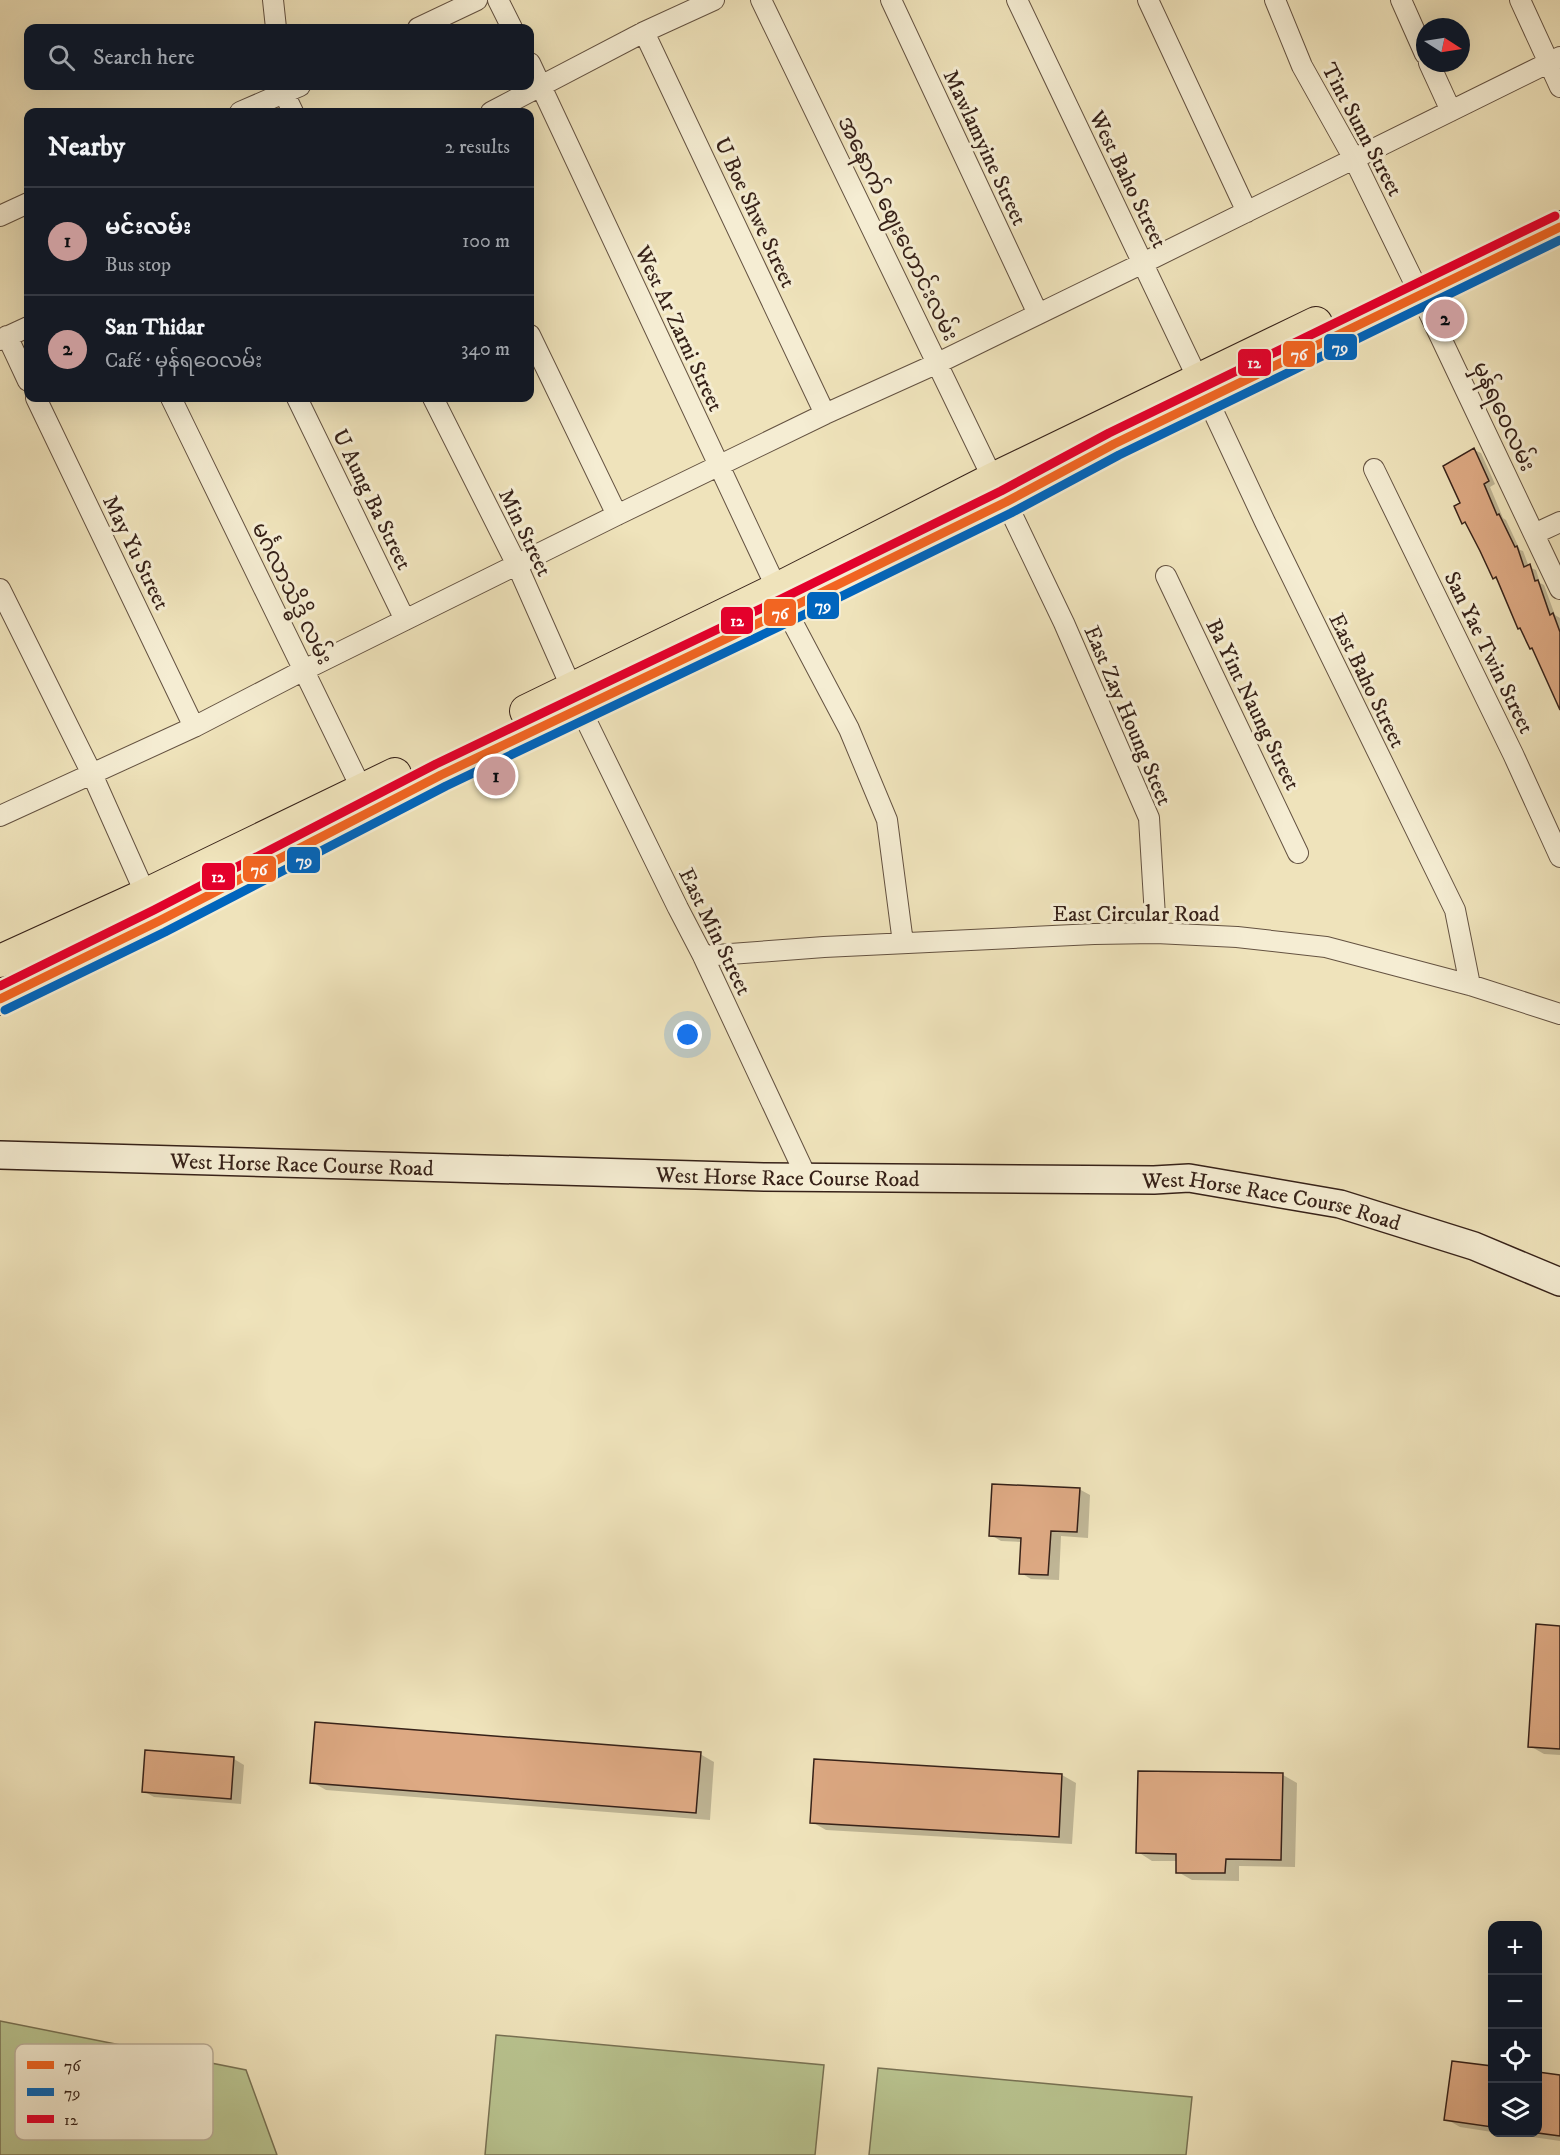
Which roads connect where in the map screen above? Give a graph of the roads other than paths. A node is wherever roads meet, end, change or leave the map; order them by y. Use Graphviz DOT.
graph roads {
  1 [pos="273,0"];
  2 [pos="477,0"];
  3 [pos="498,0"];
  4 [pos="714,0"];
  5 [pos="761,0"];
  6 [pos="891,0"];
  7 [pos="1017,0"];
  8 [pos="1148,0"];
  9 [pos="1275,0"];
  10 [pos="1401,0"];
  11 [pos="1520,0"];
  12 [pos="276,24"];
  13 [pos="426,24"];
  14 [pos="510,24"];
  15 [pos="644,32"];
  16 [pos="1416,34"];
  17 [pos="1554,60"];
  18 [pos="534,71"];
  19 [pos="1433,72"];
  20 [pos="541,86"];
  21 [pos="1560,87"];
  22 [pos="285,90"];
  23 [pos="289,90"];
  24 [pos="533,90"];
  25 [pos="534,90"];
  26 [pos="248,108"];
  27 [pos="293,108"];
  28 [pos="499,108"];
  29 [pos="1451,111"];
  30 [pos="1354,159"];
  31 [pos="24,205"];
  32 [pos="1560,205"];
  33 [pos="1247,212"];
  34 [pos="0,216"];
  35 [pos="1560,227"];
  36 [pos="1143,263"];
  37 [pos="1417,287"];
  38 [pos="1038,314"];
  39 [pos="24,329"];
  40 [pos="4,338"];
  41 [pos="534,343"];
  42 [pos="938,363"];
  43 [pos="24,374"];
  44 [pos="1203,389"];
  45 [pos="38,402"];
  46 [pos="173,402"];
  47 [pos="299,402"];
  48 [pos="435,402"];
  49 [pos="825,414"];
  50 [pos="719,466"];
  51 [pos="1374,470"];
  52 [pos="1000,490"];
  53 [pos="617,515"];
  54 [pos="1560,522"];
  55 [pos="1534,534"];
  56 [pos="517,565"];
  57 [pos="1166,576"];
  58 [pos="0,589"];
  59 [pos="1560,589"];
  60 [pos="781,600"];
  61 [pos="405,620"];
  62 [pos="1064,623"];
  63 [pos="304,670"];
  64 [pos="577,699"];
  65 [pos="194,727"];
  66 [pos="92,774"];
  67 [pos="367,800"];
  68 [pos="0,816"];
  69 [pos="1298,853"];
  70 [pos="1560,857"];
  71 [pos="152,908"];
  72 [pos="1156,933"];
  73 [pos="903,943"];
  74 [pos="704,956"];
  75 [pos="0,961"];
  76 [pos="1470,985"];
  77 [pos="0,999"];
  78 [pos="1560,1014"];
  79 [pos="0,1155"];
  80 [pos="806,1176"];
  81 [pos="1560,1282"];
  1 -- 12 [label="street"];
  2 -- 13 [label="street"];
  3 -- 14 [label="street"];
  4 -- 15 [label="street"];
  5 -- 42 [label="street, အနောက် ဈေးဟောင်းလမ်း"];
  6 -- 38 [label="street, Mawlamyine Street"];
  7 -- 36 [label="street, West Baho Street"];
  8 -- 33 [label="street"];
  9 -- 30 [label="street, Tint Sunn Street"];
  10 -- 16 [label="street"];
  11 -- 17 [label="street"];
  15 -- 20 [label="street"];
  15 -- 49 [label="street, U Boe Shwe Street"];
  17 -- 21 [label="street"];
  17 -- 29 [label="street"];
  18 -- 20 [label="street, West Ar Zarni Street"];
  19 -- 29 [label="street"];
  20 -- 25 [label="street"];
  20 -- 50 [label="street, West Ar Zarni Street"];
  22 -- 26 [label="street"];
  23 -- 27 [label="street"];
  24 -- 28 [label="street"];
  29 -- 30 [label="street"];
  30 -- 33 [label="street"];
  30 -- 37 [label="street, Tint Sunn Street"];
  31 -- 34 [label="street"];
  32 -- 37 [label="main road"];
  33 -- 36 [label="street"];
  35 -- 37 [label="main road"];
  36 -- 38 [label="street"];
  36 -- 44 [label="street, West Baho Street"];
  37 -- 44 [label="main road"];
  37 -- 55 [label="street, မှန်ရဝေလမ်း"];
  38 -- 42 [label="street"];
  39 -- 40 [label="street"];
  40 -- 43 [label="street"];
  41 -- 53 [label="street"];
  42 -- 49 [label="street"];
  42 -- 52 [label="street, အနောက် ဈေးဟောင်းလမ်း"];
  44 -- 52 [label="main road"];
  44 -- 76 [label="street, East Baho Street"];
  45 -- 65 [label="street, May Yu Street"];
  46 -- 63 [label="street, မင်္ဂလာသိဒ္ဓိ လမ်း"];
  47 -- 61 [label="street, U Aung Ba Street"];
  48 -- 56 [label="street, Min Street"];
  49 -- 50 [label="street"];
  50 -- 53 [label="street"];
  50 -- 60 [label="street, West Ar Zarni Street"];
  51 -- 70 [label="street, San Yae Twin Street"];
  52 -- 60 [label="main road"];
  52 -- 62 [label="street, အနောက် ဈေးဟောင်းလမ်း"];
  53 -- 56 [label="street"];
  54 -- 55 [label="street"];
  55 -- 59 [label="street, မှန်ရဝေလမ်း"];
  56 -- 61 [label="street"];
  56 -- 64 [label="street, Min Street"];
  57 -- 69 [label="street, Ba Yint Naung Street"];
  58 -- 66 [label="street"];
  60 -- 64 [label="main road"];
  60 -- 73 [label="street, West Ar Zarni Street"];
  61 -- 63 [label="street"];
  62 -- 72 [label="street, East Zay Houng Steet"];
  63 -- 65 [label="street"];
  63 -- 67 [label="street, မင်္ဂလာသိဒ္ဓိ လမ်း"];
  64 -- 67 [label="main road"];
  64 -- 74 [label="street, East Min Street"];
  65 -- 66 [label="street"];
  66 -- 68 [label="street"];
  66 -- 71 [label="street"];
  67 -- 71 [label="main road"];
  71 -- 75 [label="main road"];
  71 -- 77 [label="main road"];
  72 -- 73 [label="street, East Circular Road"];
  72 -- 76 [label="street, East Circular Road"];
  73 -- 74 [label="street, East Circular Road"];
  74 -- 80 [label="street, East Min Street"];
  76 -- 78 [label="street, East Circular Road"];
  79 -- 80 [label="street, West Horse Race Course Road"];
  80 -- 81 [label="street, West Horse Race Course Road"];
}
